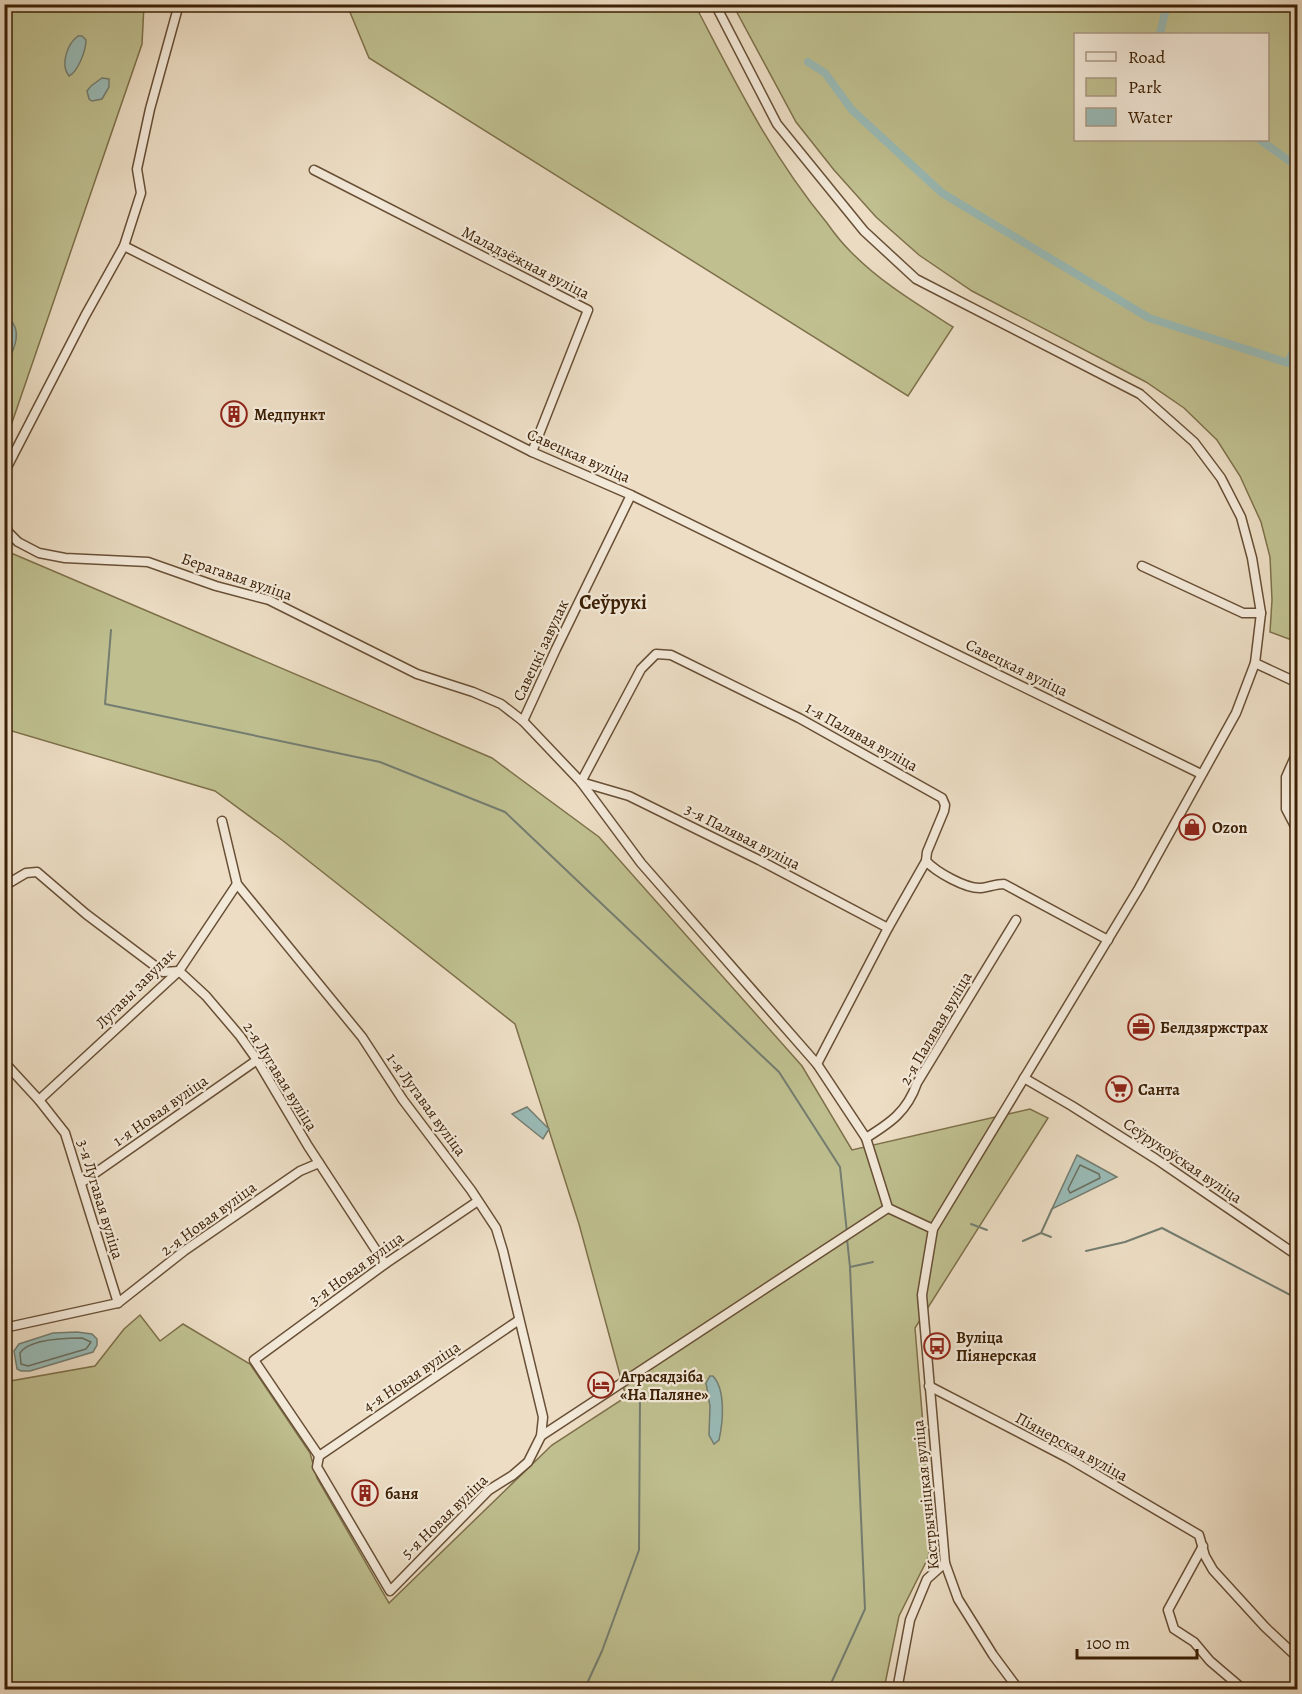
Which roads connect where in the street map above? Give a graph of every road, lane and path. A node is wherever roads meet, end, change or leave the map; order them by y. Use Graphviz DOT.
graph roads {
  1 [pos="179,4"];
  2 [pos="715,4"];
  3 [pos="314,170"];
  4 [pos="124,246"];
  5 [pos="532,452"];
  6 [pos="4,473"];
  7 [pos="631,495"];
  8 [pos="4,520"];
  9 [pos="1142,566"];
  10 [pos="1261,614"];
  11 [pos="1255,663"];
  12 [pos="1298,683"];
  13 [pos="523,721"];
  14 [pos="1298,750"];
  15 [pos="1201,774"];
  16 [pos="581,782"];
  17 [pos="222,820"];
  18 [pos="1298,832"];
  19 [pos="926,861"];
  20 [pos="237,884"];
  21 [pos="4,885"];
  22 [pos="1016,921"];
  23 [pos="888,928"];
  24 [pos="1108,940"];
  25 [pos="179,971"];
  26 [pos="257,1060"];
  27 [pos="4,1062"];
  28 [pos="817,1064"];
  29 [pos="1024,1078"];
  30 [pos="39,1101"];
  31 [pos="866,1138"];
  32 [pos="318,1163"];
  33 [pos="81,1184"];
  34 [pos="478,1201"];
  35 [pos="888,1208"];
  36 [pos="933,1229"];
  37 [pos="1298,1256"];
  38 [pos="385,1264"];
  39 [pos="118,1303"];
  40 [pos="519,1320"];
  41 [pos="4,1328"];
  42 [pos="929,1386"];
  43 [pos="541,1436"];
  44 [pos="319,1456"];
  45 [pos="1203,1546"];
  46 [pos="945,1563"];
  47 [pos="1298,1658"];
  48 [pos="897,1689"];
  49 [pos="1019,1689"];
  50 [pos="1244,1689"];
  1 -- 4 [label="street"];
  2 -- 10 [label="street"];
  3 -- 5 [label="street, Маладзёжная вуліца"];
  4 -- 5 [label="street, Савецкая вуліца"];
  4 -- 6 [label="street"];
  5 -- 7 [label="street, Савецкая вуліца"];
  7 -- 13 [label="street, Савецкі завулак"];
  7 -- 15 [label="street, Савецкая вуліца"];
  8 -- 13 [label="street, Берагавая вуліца"];
  9 -- 10 [label="street"];
  10 -- 11 [label="street"];
  11 -- 12 [label="street"];
  11 -- 15 [label="street"];
  13 -- 16 [label="street, Берагавая вуліца"];
  14 -- 18 [label="street"];
  15 -- 24 [label="street"];
  16 -- 19 [label="street, 1-я Палявая вуліца"];
  16 -- 23 [label="street, 3-я Палявая вуліца"];
  16 -- 28 [label="street, Берагавая вуліца"];
  17 -- 20 [label="street, 1-я Лугавая вуліца"];
  19 -- 23 [label="street"];
  19 -- 24 [label="street"];
  20 -- 25 [label="street, Лугавы завулак"];
  20 -- 34 [label="street, 1-я Лугавая вуліца"];
  21 -- 25 [label="street, 2-я Лугавая вуліца"];
  22 -- 31 [label="street, 2-я Палявая вуліца"];
  23 -- 28 [label="street"];
  24 -- 29 [label="street"];
  25 -- 26 [label="street, 2-я Лугавая вуліца"];
  25 -- 30 [label="street, Лугавы завулак"];
  26 -- 32 [label="street, 2-я Лугавая вуліца"];
  26 -- 33 [label="street, 1-я Новая вуліца"];
  27 -- 30 [label="street, 3-я Лугавая вуліца"];
  28 -- 31 [label="street, Берагавая вуліца"];
  29 -- 36 [label="street"];
  29 -- 37 [label="street, Сеўрукоўская вуліца"];
  30 -- 33 [label="street, 3-я Лугавая вуліца"];
  31 -- 35 [label="street, Берагавая вуліца"];
  32 -- 38 [label="street, 2-я Лугавая вуліца"];
  32 -- 39 [label="street, 2-я Новая вуліца"];
  33 -- 39 [label="street, 3-я Лугавая вуліца"];
  34 -- 38 [label="street, 3-я Новая вуліца"];
  34 -- 40 [label="street, 1-я Лугавая вуліца"];
  35 -- 36 [label="street"];
  35 -- 43 [label="street"];
  36 -- 42 [label="street, Кастрычніцкая вуліца"];
  38 -- 44 [label="street, 3-я Новая вуліца"];
  39 -- 41 [label="street"];
  40 -- 43 [label="street, 1-я Лугавая вуліца"];
  40 -- 44 [label="street, 4-я Новая вуліца"];
  42 -- 45 [label="street, Піянерская вуліца"];
  42 -- 46 [label="street, Кастрычніцкая вуліца"];
  43 -- 44 [label="street, 5-я Новая вуліца"];
  45 -- 47 [label="street"];
  45 -- 50 [label="street"];
  46 -- 48 [label="street"];
  46 -- 49 [label="street, Кастрычніцкая вуліца"];
}
